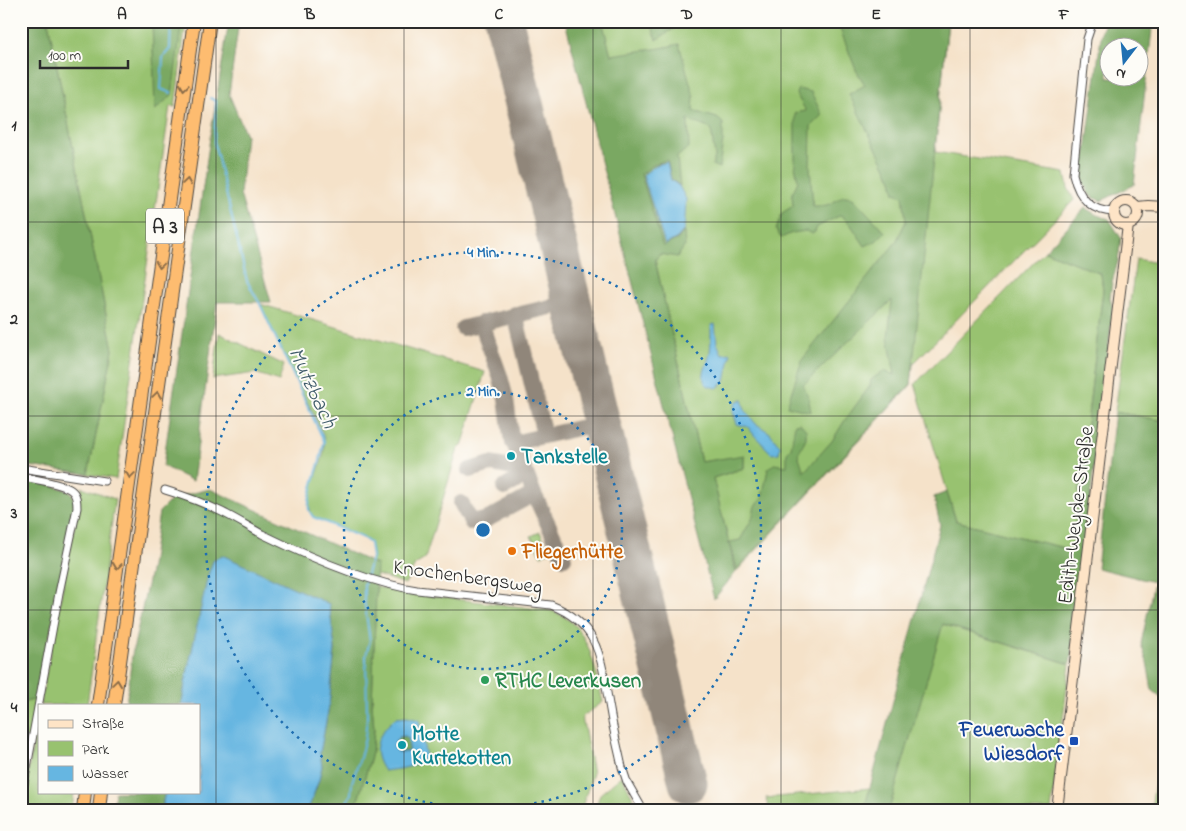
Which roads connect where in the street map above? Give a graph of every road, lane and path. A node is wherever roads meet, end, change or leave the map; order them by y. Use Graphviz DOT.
graph roads {
  1 [pos="194,21"];
  2 [pos="210,21"];
  3 [pos="1093,21"];
  4 [pos="1137,207"];
  5 [pos="1165,207"];
  6 [pos="1115,212"];
  7 [pos="1128,225"];
  8 [pos="21,468"];
  9 [pos="21,474"];
  10 [pos="104,481"];
  11 [pos="165,490"];
  12 [pos="39,704"];
  13 [pos="98,704"];
  14 [pos="114,704"];
  15 [pos="38,708"];
  16 [pos="85,794"];
  17 [pos="101,794"];
  18 [pos="108,794"];
  19 [pos="21,800"];
  20 [pos="83,810"];
  21 [pos="99,810"];
  22 [pos="106,810"];
  23 [pos="643,810"];
  24 [pos="1057,810"];
  1 -- 13 [label="highway, A 3, one-way"];
  14 -- 2 [label="highway, A 3, one-way"];
  3 -- 6 [label="street"];
  4 -- 5 [label="street"];
  4 -- 6 [label="street"];
  4 -- 7 [label="street"];
  6 -- 7 [label="street"];
  7 -- 24 [label="street, Edith-Weyde-Straße"];
  8 -- 10 [label="street"];
  9 -- 12 [label="street"];
  11 -- 23 [label="street, Knochenbergsweg"];
  15 -- 19 [label="street"];
  16 -- 20 [label="highway"];
  17 -- 21 [label="highway"];
  18 -- 22 [label="highway"];
}
